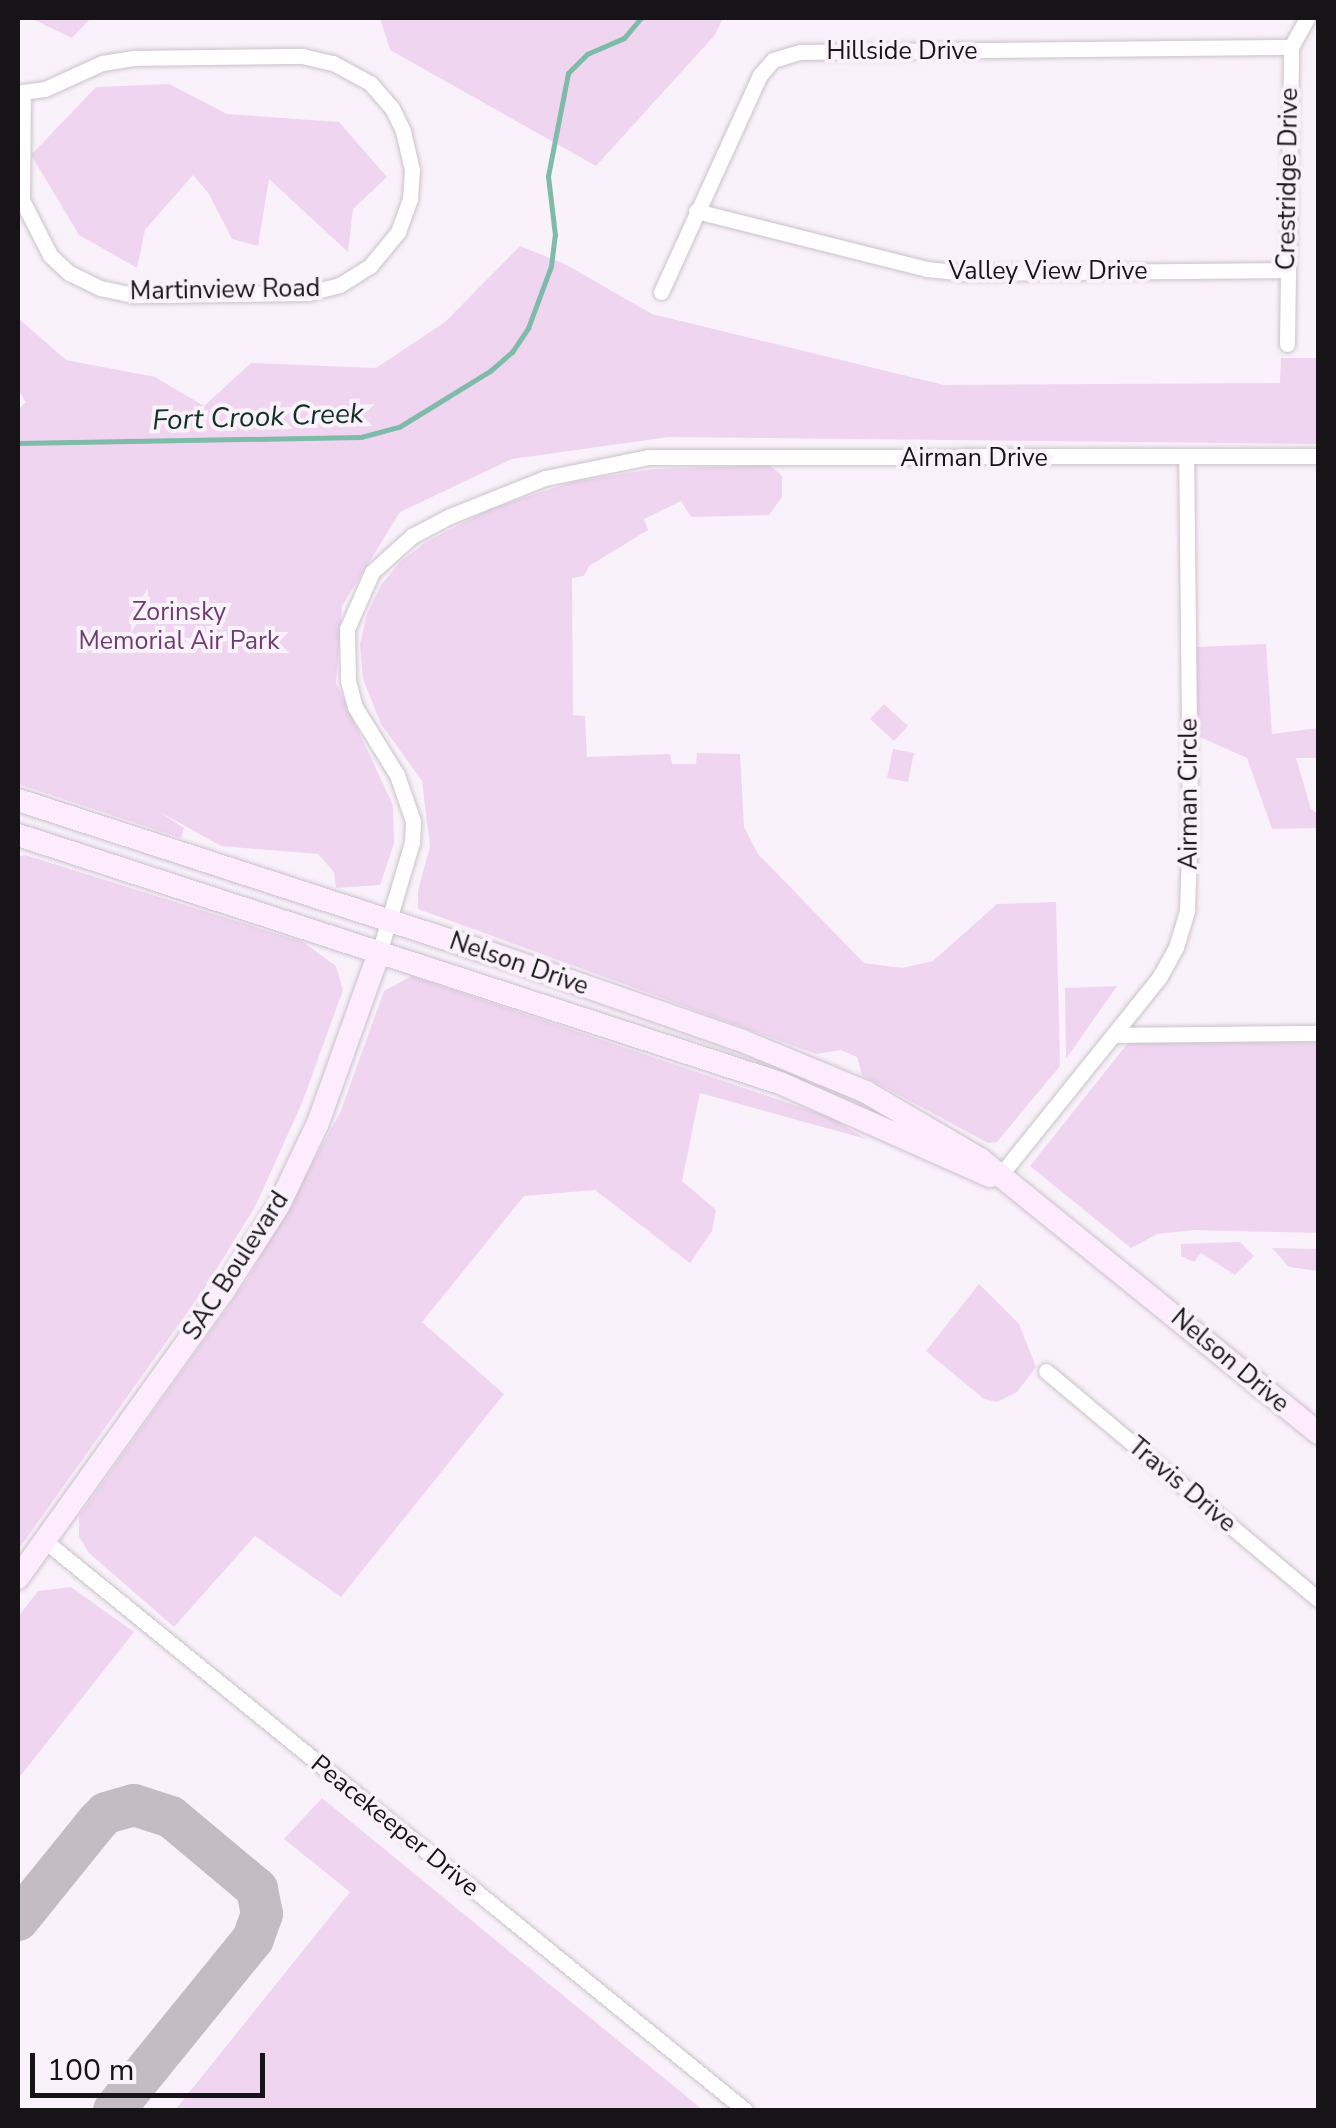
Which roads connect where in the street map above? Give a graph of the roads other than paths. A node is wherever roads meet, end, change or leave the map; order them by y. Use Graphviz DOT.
graph roads {
  1 [pos="1307,18"];
  2 [pos="1291,48"];
  3 [pos="20,92"];
  4 [pos="696,211"];
  5 [pos="1288,270"];
  6 [pos="661,292"];
  7 [pos="1287,344"];
  8 [pos="1318,456"];
  9 [pos="1186,458"];
  10 [pos="18,800"];
  11 [pos="18,834"];
  12 [pos="390,920"];
  13 [pos="379,953"];
  14 [pos="1318,1034"];
  15 [pos="1114,1035"];
  16 [pos="998,1178"];
  17 [pos="1046,1372"];
  18 [pos="1318,1434"];
  19 [pos="45,1541"];
  20 [pos="18,1578"];
  21 [pos="1318,1599"];
  22 [pos="745,2110"];
  1 -- 2 [label="street, Crestridge Drive"];
  2 -- 4 [label="street, Hillside Drive"];
  2 -- 5 [label="street, Crestridge Drive"];
  3 -- 3 [label="street, Martinview Road"];
  4 -- 5 [label="street, Valley View Drive"];
  4 -- 6 [label="street, Hillside Drive"];
  5 -- 7 [label="street, Crestridge Drive"];
  8 -- 9 [label="street"];
  9 -- 12 [label="street, Airman Drive"];
  9 -- 15 [label="street, Airman Circle"];
  10 -- 12 [label="street, Nelson Drive"];
  11 -- 13 [label="street, Nelson Drive"];
  12 -- 13 [label="street, SAC Boulevard"];
  12 -- 16 [label="street, Nelson Drive"];
  13 -- 16 [label="street, Nelson Drive"];
  13 -- 19 [label="street, SAC Boulevard"];
  14 -- 15 [label="street"];
  15 -- 16 [label="street"];
  16 -- 18 [label="street, Nelson Drive"];
  17 -- 21 [label="street, Travis Drive"];
  19 -- 20 [label="street, SAC Boulevard"];
  19 -- 22 [label="street, Peacekeeper Drive"];
}
